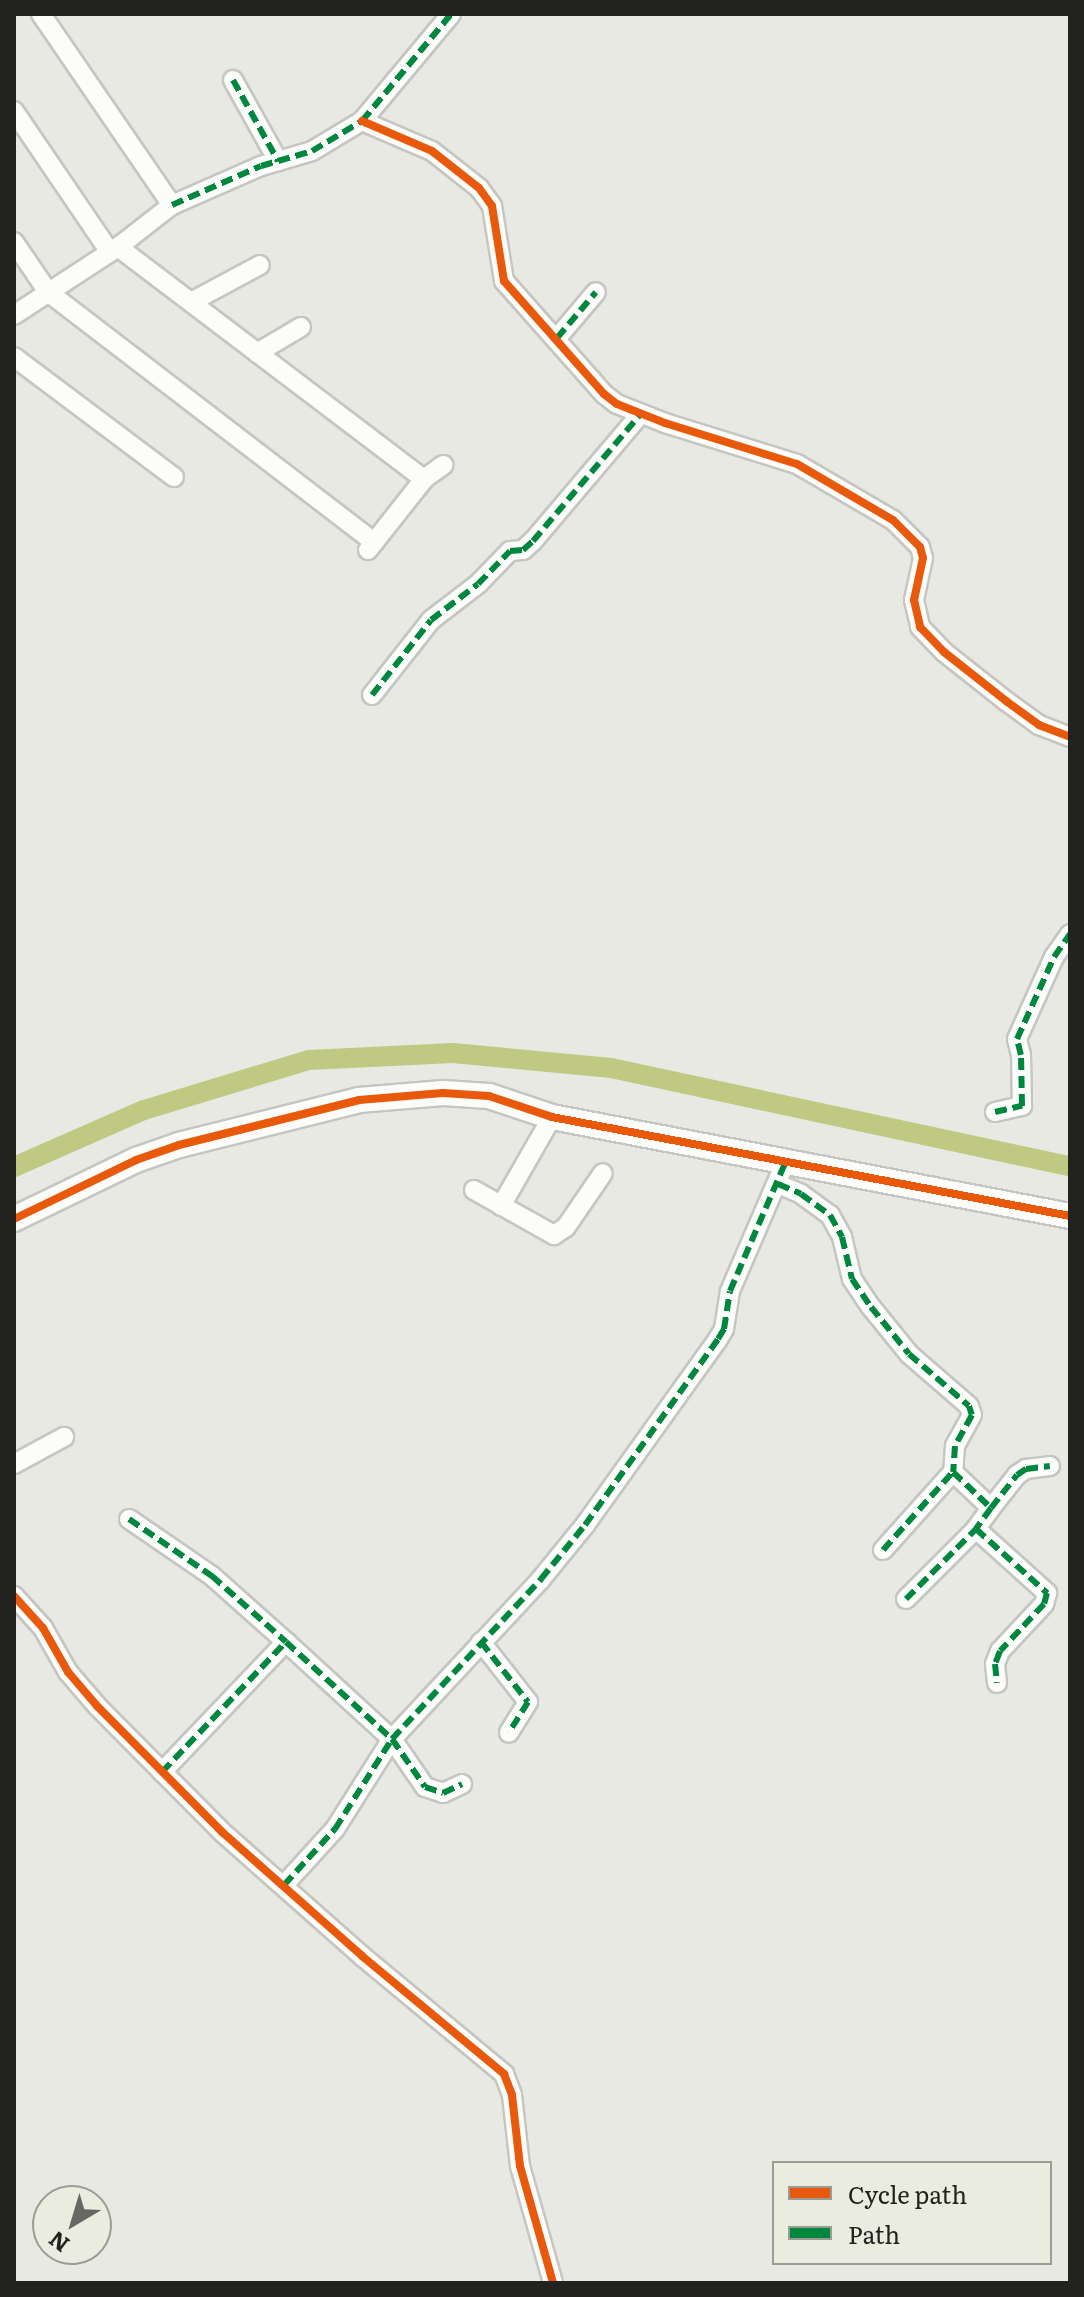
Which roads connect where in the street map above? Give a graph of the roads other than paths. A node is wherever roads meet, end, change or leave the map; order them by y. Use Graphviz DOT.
graph roads {
  1 [pos="41,14"];
  2 [pos="451,14"];
  3 [pos="233,80"];
  4 [pos="14,111"];
  5 [pos="362,121"];
  6 [pos="278,161"];
  7 [pos="172,205"];
  8 [pos="14,242"];
  9 [pos="114,250"];
  10 [pos="260,265"];
  11 [pos="48,292"];
  12 [pos="596,292"];
  13 [pos="191,302"];
  14 [pos="14,315"];
  15 [pos="301,327"];
  16 [pos="557,338"];
  17 [pos="257,353"];
  18 [pos="14,357"];
  19 [pos="640,415"];
  20 [pos="443,465"];
  21 [pos="174,477"];
  22 [pos="424,479"];
  23 [pos="372,695"];
  24 [pos="1070,737"];
  25 [pos="1070,934"];
  26 [pos="995,1112"];
  27 [pos="552,1117"];
  28 [pos="782,1172"];
  29 [pos="603,1173"];
  30 [pos="474,1190"];
  31 [pos="501,1206"];
  32 [pos="1070,1216"];
  33 [pos="14,1219"];
  34 [pos="64,1437"];
  35 [pos="14,1464"];
  36 [pos="1050,1466"];
  37 [pos="953,1472"];
  38 [pos="991,1508"];
  39 [pos="129,1519"];
  40 [pos="976,1529"];
  41 [pos="883,1550"];
  42 [pos="14,1596"];
  43 [pos="906,1599"];
  44 [pos="286,1642"];
  45 [pos="481,1642"];
  46 [pos="997,1683"];
  47 [pos="509,1733"];
  48 [pos="392,1739"];
  49 [pos="162,1772"];
  50 [pos="462,1784"];
  51 [pos="284,1885"];
  52 [pos="553,2283"];
  1 -- 7 [label="street"];
  2 -- 5 [label="street"];
  3 -- 6 [label="street"];
  4 -- 9 [label="street"];
  5 -- 6 [label="street"];
  5 -- 16 [label="street"];
  6 -- 7 [label="street"];
  7 -- 9 [label="street"];
  8 -- 11 [label="street"];
  9 -- 11 [label="street"];
  9 -- 13 [label="street"];
  10 -- 13 [label="street"];
  11 -- 14 [label="street"];
  11 -- 22 [label="street"];
  12 -- 16 [label="street"];
  13 -- 17 [label="street"];
  15 -- 17 [label="street"];
  16 -- 19 [label="street"];
  17 -- 22 [label="street"];
  18 -- 21 [label="street"];
  19 -- 23 [label="street"];
  19 -- 24 [label="street"];
  20 -- 22 [label="street"];
  25 -- 26 [label="street"];
  27 -- 28 [label="street"];
  27 -- 31 [label="street"];
  27 -- 33 [label="street"];
  28 -- 32 [label="street"];
  28 -- 37 [label="street"];
  28 -- 45 [label="street"];
  29 -- 31 [label="street"];
  30 -- 31 [label="street"];
  34 -- 35 [label="street"];
  36 -- 38 [label="street"];
  37 -- 38 [label="street"];
  37 -- 41 [label="street"];
  38 -- 40 [label="street"];
  39 -- 44 [label="street"];
  40 -- 43 [label="street"];
  40 -- 46 [label="street"];
  42 -- 49 [label="street"];
  44 -- 48 [label="street"];
  44 -- 49 [label="street"];
  45 -- 47 [label="street"];
  45 -- 48 [label="street"];
  48 -- 50 [label="street"];
  48 -- 51 [label="street"];
  49 -- 51 [label="street"];
  51 -- 52 [label="street"];
}
